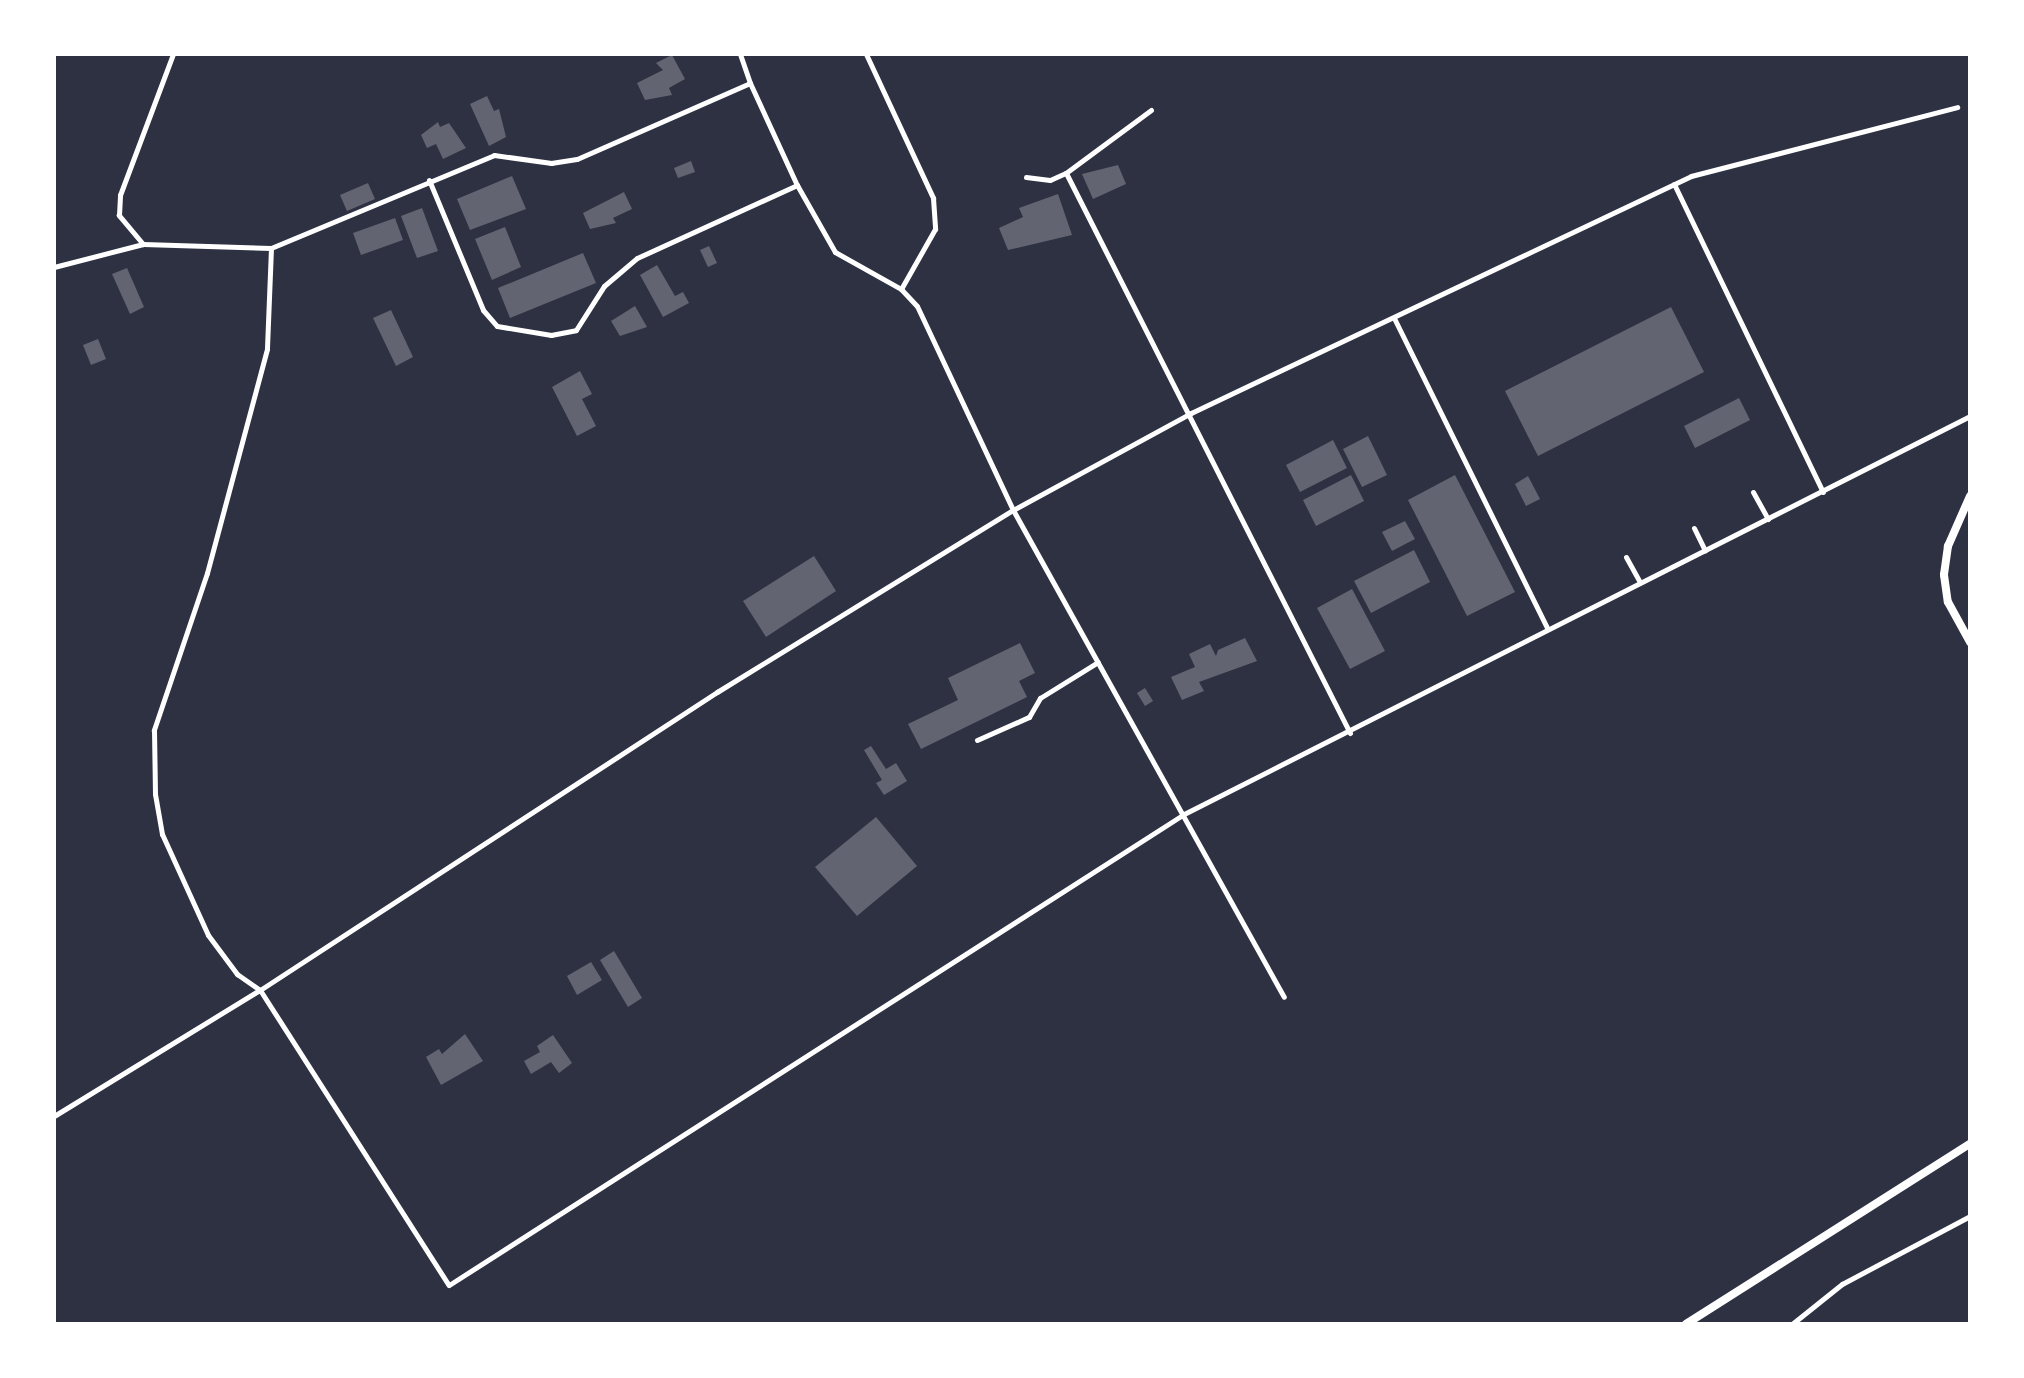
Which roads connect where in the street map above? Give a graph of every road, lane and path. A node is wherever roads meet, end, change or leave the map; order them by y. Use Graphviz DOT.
graph roads {
  1 [pos="173,54"];
  2 [pos="740,54"];
  3 [pos="866,54"];
  4 [pos="750,83"];
  5 [pos="1957,107"];
  6 [pos="1151,110"];
  7 [pos="1066,173"];
  8 [pos="1026,177"];
  9 [pos="429,180"];
  10 [pos="1674,184"];
  11 [pos="797,185"];
  12 [pos="143,244"];
  13 [pos="271,248"];
  14 [pos="54,267"];
  15 [pos="901,289"];
  16 [pos="1394,318"];
  17 [pos="1191,413"];
  18 [pos="1970,416"];
  19 [pos="1753,492"];
  20 [pos="1823,492"];
  21 [pos="1970,496"];
  22 [pos="1013,510"];
  23 [pos="1768,519"];
  24 [pos="1694,528"];
  25 [pos="1705,551"];
  26 [pos="1626,557"];
  27 [pos="1640,582"];
  28 [pos="1547,627"];
  29 [pos="1968,636"];
  30 [pos="1098,662"];
  31 [pos="1350,733"];
  32 [pos="977,740"];
  33 [pos="1184,814"];
  34 [pos="260,990"];
  35 [pos="1284,997"];
  36 [pos="54,1116"];
  37 [pos="1970,1144"];
  38 [pos="1970,1216"];
  39 [pos="1686,1324"];
  40 [pos="1792,1324"];
  1 -- 12 [label="lane"];
  2 -- 4 [label="lane"];
  3 -- 15 [label="lane"];
  4 -- 9 [label="lane"];
  4 -- 11 [label="lane"];
  5 -- 10 [label="lane"];
  6 -- 7 [label="lane"];
  7 -- 8 [label="lane"];
  7 -- 17 [label="lane"];
  9 -- 11 [label="lane"];
  9 -- 13 [label="lane"];
  10 -- 16 [label="lane"];
  10 -- 20 [label="lane"];
  11 -- 15 [label="lane"];
  12 -- 13 [label="lane"];
  12 -- 14 [label="lane"];
  13 -- 34 [label="lane"];
  15 -- 22 [label="lane"];
  16 -- 17 [label="lane"];
  16 -- 28 [label="lane"];
  17 -- 22 [label="lane"];
  17 -- 31 [label="lane"];
  18 -- 20 [label="lane"];
  19 -- 23 [label="lane"];
  20 -- 23 [label="lane"];
  21 -- 29 [label="street"];
  22 -- 30 [label="lane"];
  22 -- 34 [label="lane"];
  23 -- 25 [label="lane"];
  24 -- 25 [label="lane"];
  25 -- 27 [label="lane"];
  26 -- 27 [label="lane"];
  27 -- 28 [label="lane"];
  28 -- 31 [label="lane"];
  30 -- 32 [label="lane"];
  30 -- 33 [label="lane"];
  31 -- 33 [label="lane"];
  33 -- 34 [label="lane"];
  33 -- 35 [label="lane"];
  34 -- 36 [label="lane"];
  37 -- 39 [label="street"];
  38 -- 40 [label="lane"];
}
